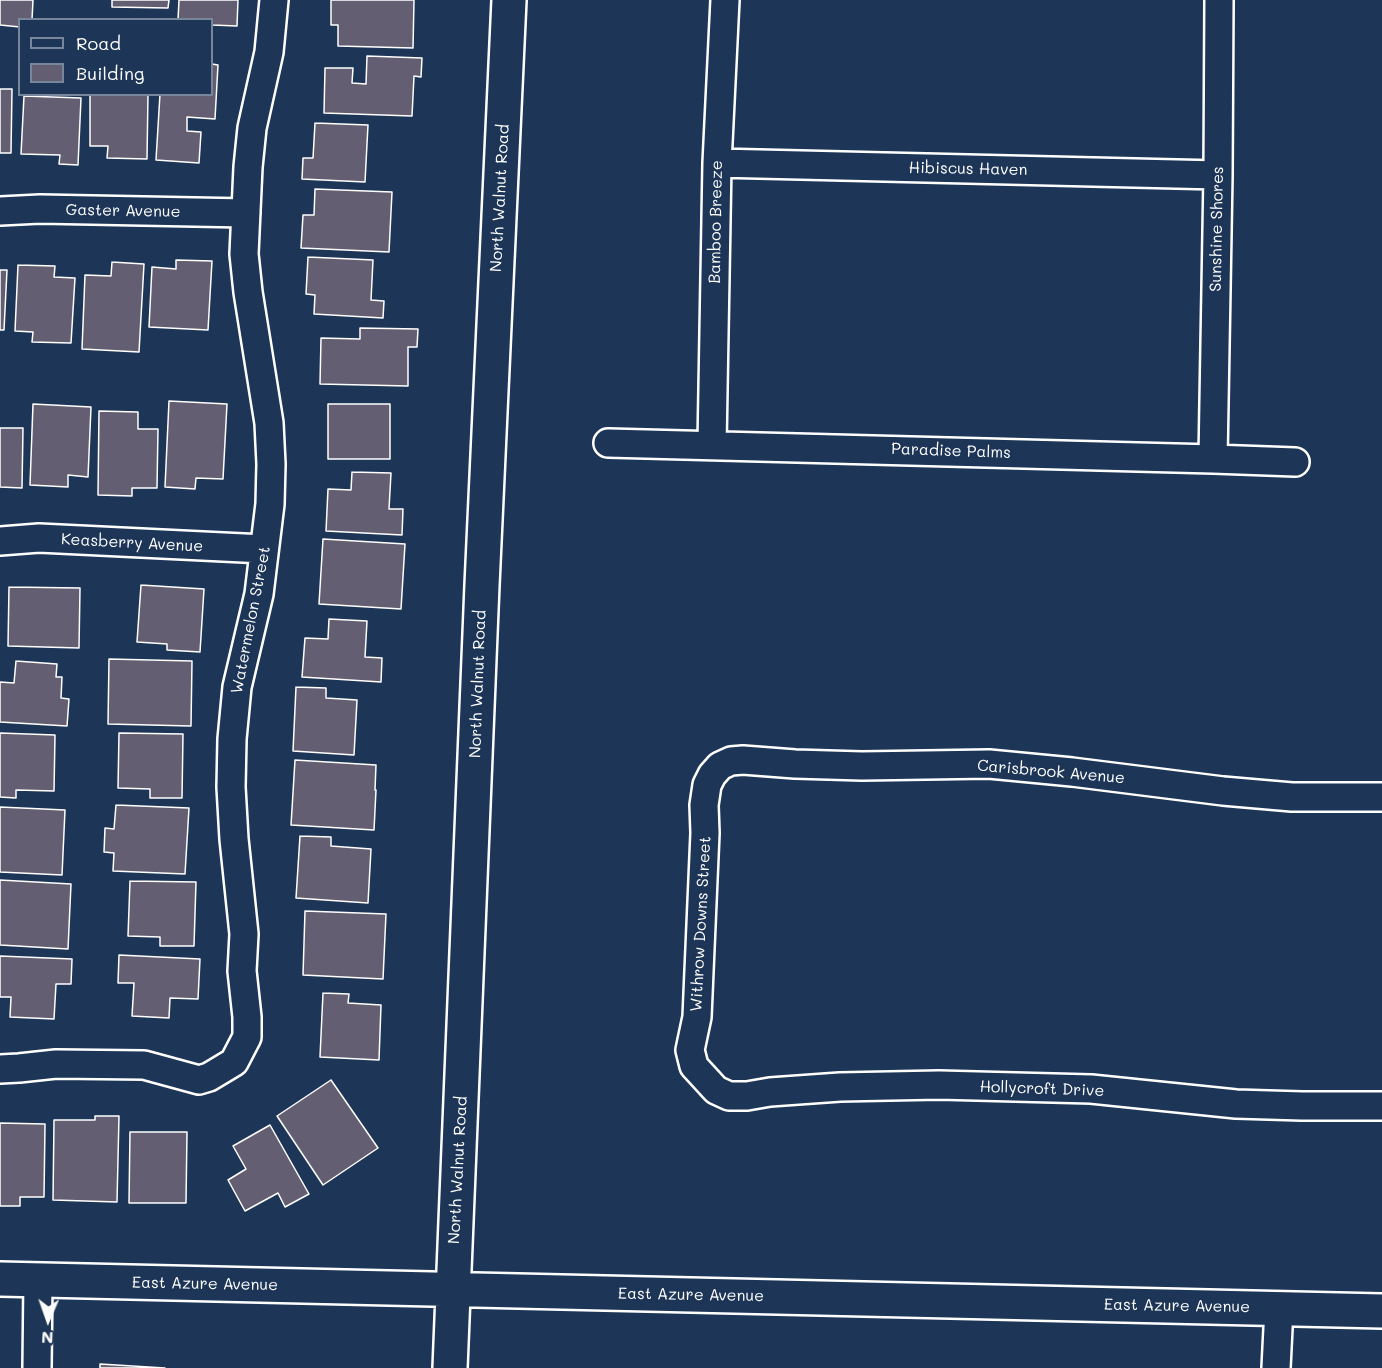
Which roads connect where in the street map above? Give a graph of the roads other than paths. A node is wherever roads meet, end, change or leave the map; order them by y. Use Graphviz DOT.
graph roads {
  1 [pos="274,0"];
  2 [pos="509,0"];
  3 [pos="725,0"];
  4 [pos="1218,0"];
  5 [pos="717,163"];
  6 [pos="1218,175"];
  7 [pos="0,210"];
  8 [pos="246,213"];
  9 [pos="608,443"];
  10 [pos="711,445"];
  11 [pos="1213,459"];
  12 [pos="1295,462"];
  13 [pos="0,541"];
  14 [pos="264,549"];
  15 [pos="720,765"];
  16 [pos="1382,797"];
  17 [pos="0,1069"];
  18 [pos="707,1081"];
  19 [pos="1382,1106"];
  20 [pos="0,1279"];
  21 [pos="38,1280"];
  22 [pos="453,1289"];
  23 [pos="1278,1308"];
  24 [pos="1382,1311"];
  25 [pos="37,1368"];
  26 [pos="450,1368"];
  27 [pos="1276,1368"];
  1 -- 8 [label="street, Watermelon Street"];
  2 -- 22 [label="street, North Walnut Road"];
  3 -- 5 [label="street, Bamboo Breeze"];
  4 -- 6 [label="street, Sunshine Shores"];
  5 -- 6 [label="street, Hibiscus Haven"];
  5 -- 10 [label="street, Bamboo Breeze"];
  6 -- 11 [label="street, Sunshine Shores"];
  7 -- 8 [label="street, Gaster Avenue"];
  8 -- 14 [label="street, Watermelon Street"];
  9 -- 10 [label="street, Paradise Palms"];
  10 -- 11 [label="street, Paradise Palms"];
  11 -- 12 [label="street, Paradise Palms"];
  13 -- 14 [label="street, Keasberry Avenue"];
  14 -- 17 [label="street, Watermelon Street"];
  15 -- 16 [label="street, Carisbrook Avenue"];
  15 -- 18 [label="street, Withrow Downs Street"];
  18 -- 19 [label="street, Hollycroft Drive"];
  20 -- 21 [label="street, East Azure Avenue"];
  21 -- 22 [label="street, East Azure Avenue"];
  21 -- 25 [label="street"];
  22 -- 23 [label="street, East Azure Avenue"];
  22 -- 26 [label="street, North Walnut Road"];
  23 -- 24 [label="street, East Azure Avenue"];
  23 -- 27 [label="street"];
}
